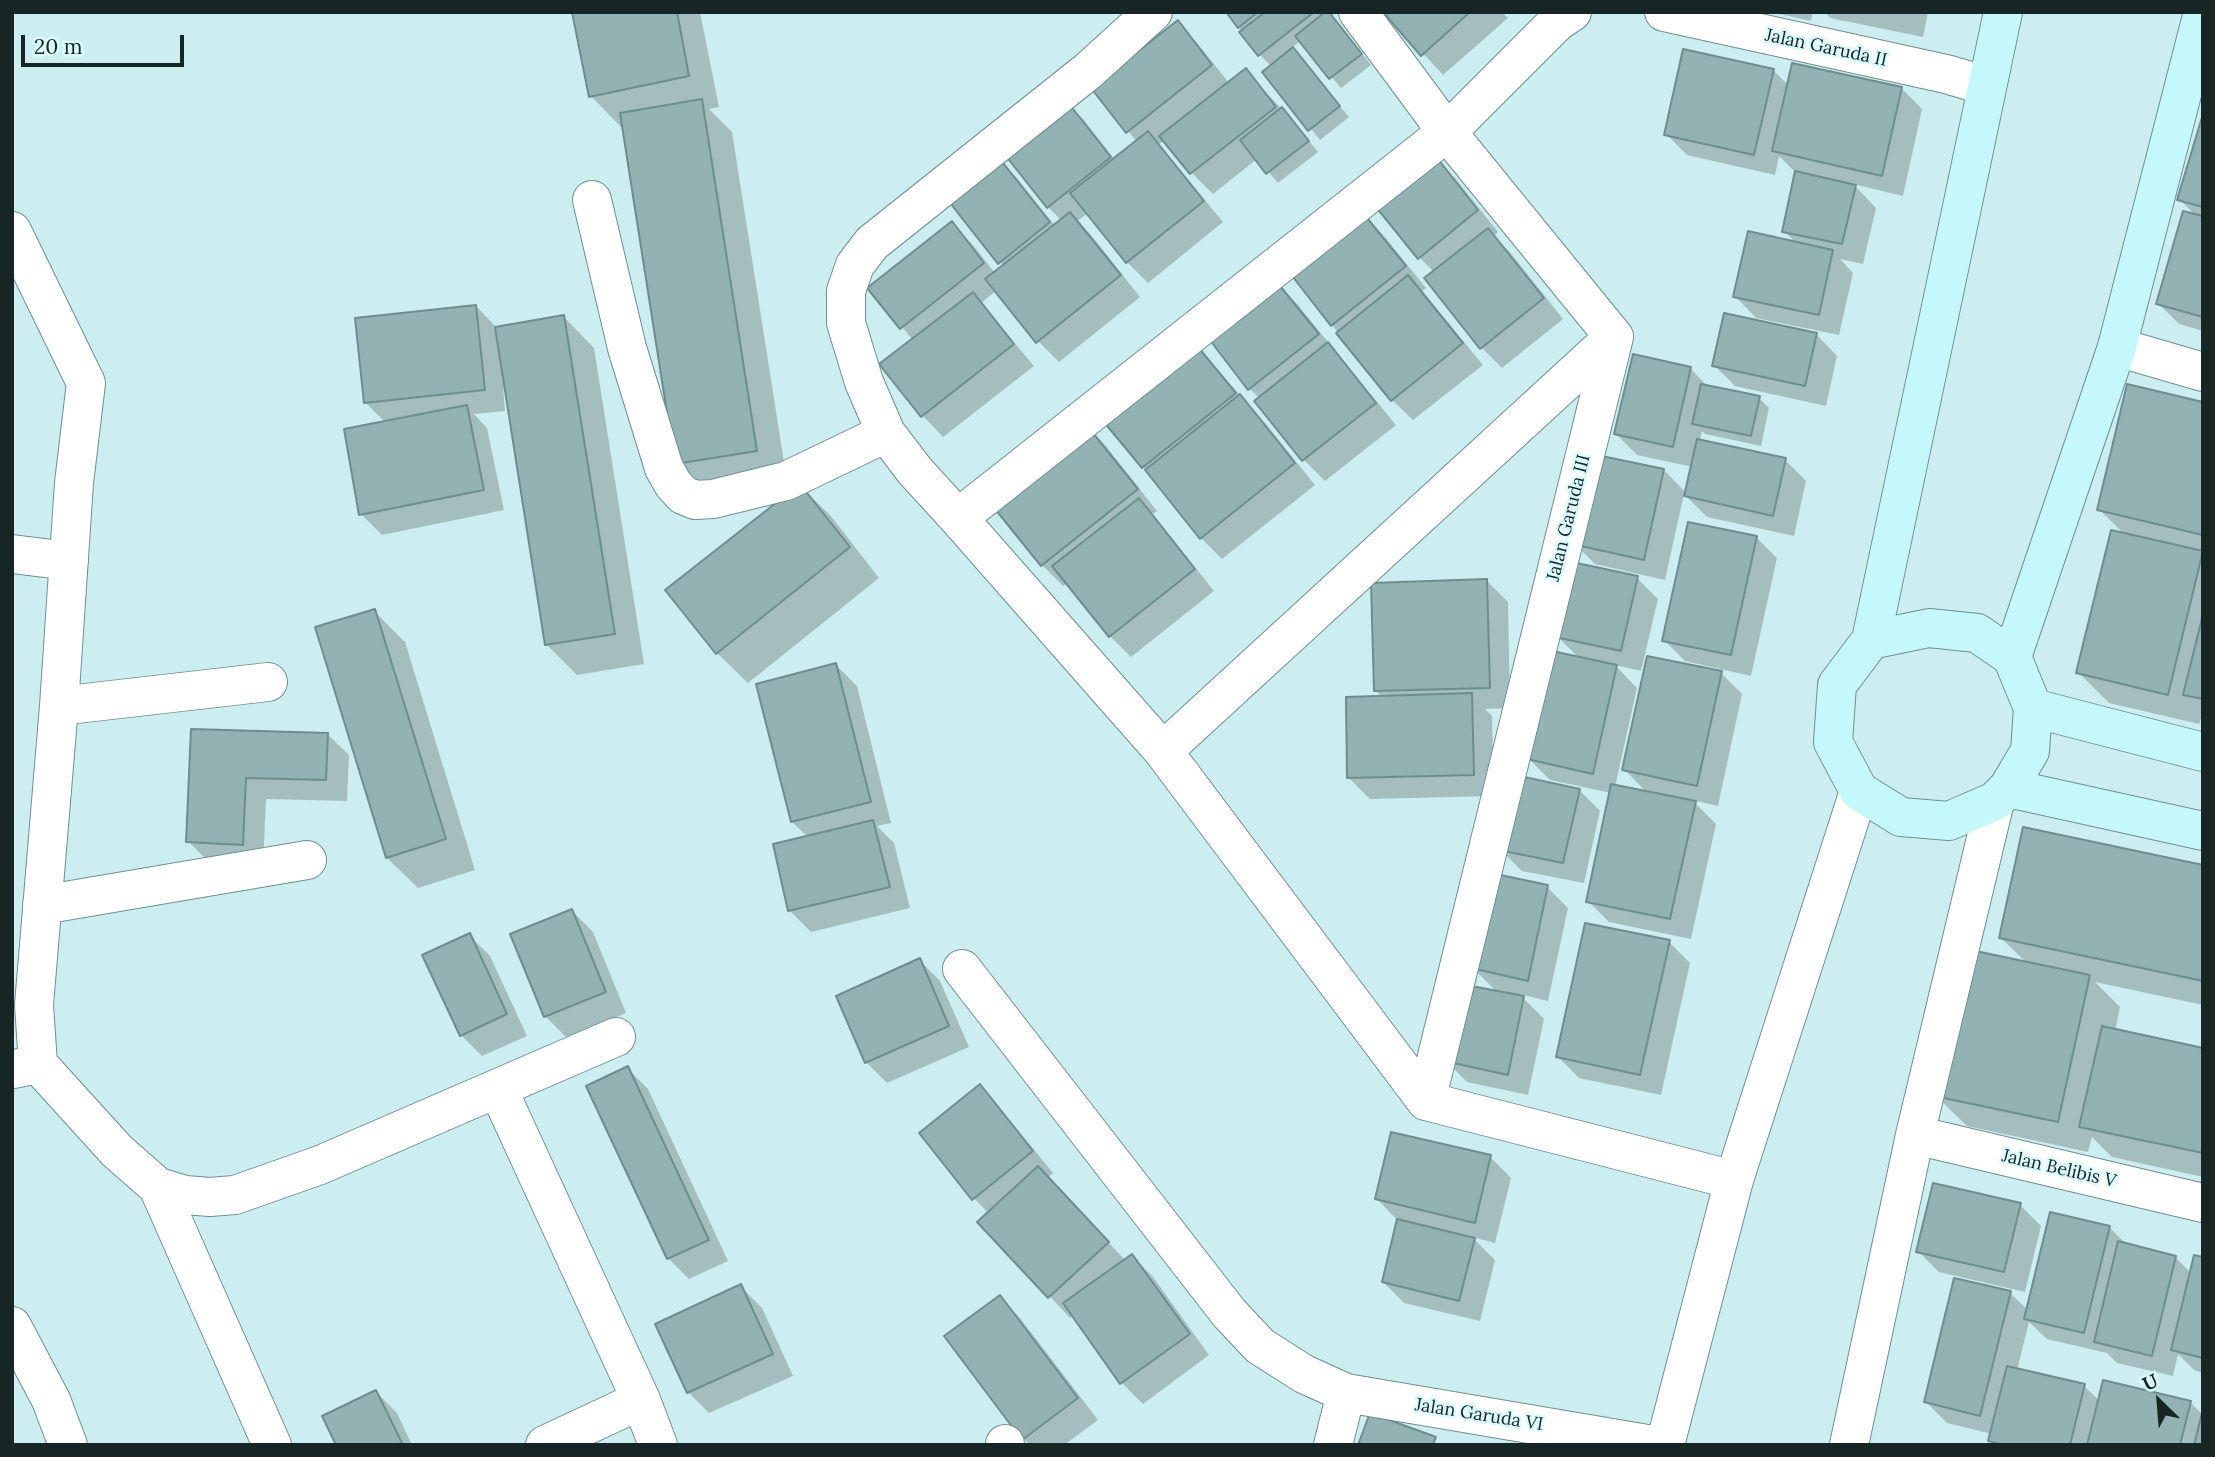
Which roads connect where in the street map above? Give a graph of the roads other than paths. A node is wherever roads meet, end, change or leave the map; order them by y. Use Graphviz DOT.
graph roads {
  1 [pos="1153,12"];
  2 [pos="1358,12"];
  3 [pos="1572,12"];
  4 [pos="1664,12"];
  5 [pos="2003,12"];
  6 [pos="2203,12"];
  7 [pos="1987,86"];
  8 [pos="1447,132"];
  9 [pos="592,200"];
  10 [pos="12,231"];
  11 [pos="1614,337"];
  12 [pos="2117,347"];
  13 [pos="2203,372"];
  14 [pos="886,433"];
  15 [pos="958,518"];
  16 [pos="12,554"];
  17 [pos="69,561"];
  18 [pos="1871,640"];
  19 [pos="2012,657"];
  20 [pos="268,682"];
  21 [pos="59,706"];
  22 [pos="2033,708"];
  23 [pos="1163,751"];
  24 [pos="2203,752"];
  25 [pos="1859,791"];
  26 [pos="2001,794"];
  27 [pos="2203,831"];
  28 [pos="307,860"];
  29 [pos="42,905"];
  30 [pos="962,969"];
  31 [pos="23,1002"];
  32 [pos="616,1037"];
  33 [pos="25,1067"];
  34 [pos="498,1088"];
  35 [pos="1426,1101"];
  36 [pos="1915,1135"];
  37 [pos="1734,1180"];
  38 [pos="158,1187"];
  39 [pos="2203,1203"];
  40 [pos="12,1326"];
  41 [pos="1346,1393"];
  42 [pos="641,1400"];
  43 [pos="68,1445"];
  44 [pos="272,1445"];
  45 [pos="545,1445"];
  46 [pos="658,1445"];
  47 [pos="1333,1445"];
  48 [pos="1654,1445"];
  49 [pos="1665,1445"];
  50 [pos="1849,1445"];
  1 -- 14 [label="street"];
  2 -- 8 [label="street"];
  3 -- 8 [label="street"];
  4 -- 7 [label="street, Jalan Garuda II"];
  5 -- 7 [label="street"];
  6 -- 12 [label="street"];
  7 -- 18 [label="street"];
  8 -- 11 [label="street"];
  8 -- 15 [label="street"];
  9 -- 14 [label="street"];
  10 -- 17 [label="street"];
  11 -- 23 [label="street"];
  11 -- 35 [label="street, Jalan Garuda III"];
  12 -- 13 [label="street"];
  12 -- 19 [label="street"];
  14 -- 15 [label="street"];
  15 -- 23 [label="street"];
  16 -- 17 [label="street"];
  17 -- 21 [label="street"];
  18 -- 19 [label="street"];
  18 -- 25 [label="street"];
  19 -- 22 [label="street"];
  20 -- 21 [label="street"];
  21 -- 29 [label="street"];
  22 -- 24 [label="street"];
  22 -- 26 [label="street"];
  23 -- 35 [label="street"];
  25 -- 26 [label="street"];
  25 -- 37 [label="street"];
  26 -- 27 [label="street"];
  26 -- 36 [label="street"];
  28 -- 29 [label="street"];
  29 -- 31 [label="street"];
  30 -- 41 [label="street, Jalan Garuda VI"];
  31 -- 33 [label="street"];
  32 -- 34 [label="street"];
  33 -- 38 [label="street"];
  34 -- 38 [label="street"];
  34 -- 42 [label="street"];
  35 -- 37 [label="street"];
  36 -- 39 [label="street, Jalan Belibis V"];
  36 -- 50 [label="street"];
  37 -- 49 [label="street"];
  38 -- 44 [label="street"];
  40 -- 43 [label="street"];
  41 -- 47 [label="street"];
  41 -- 48 [label="street, Jalan Garuda VI"];
  42 -- 45 [label="street"];
  42 -- 46 [label="street"];
}
